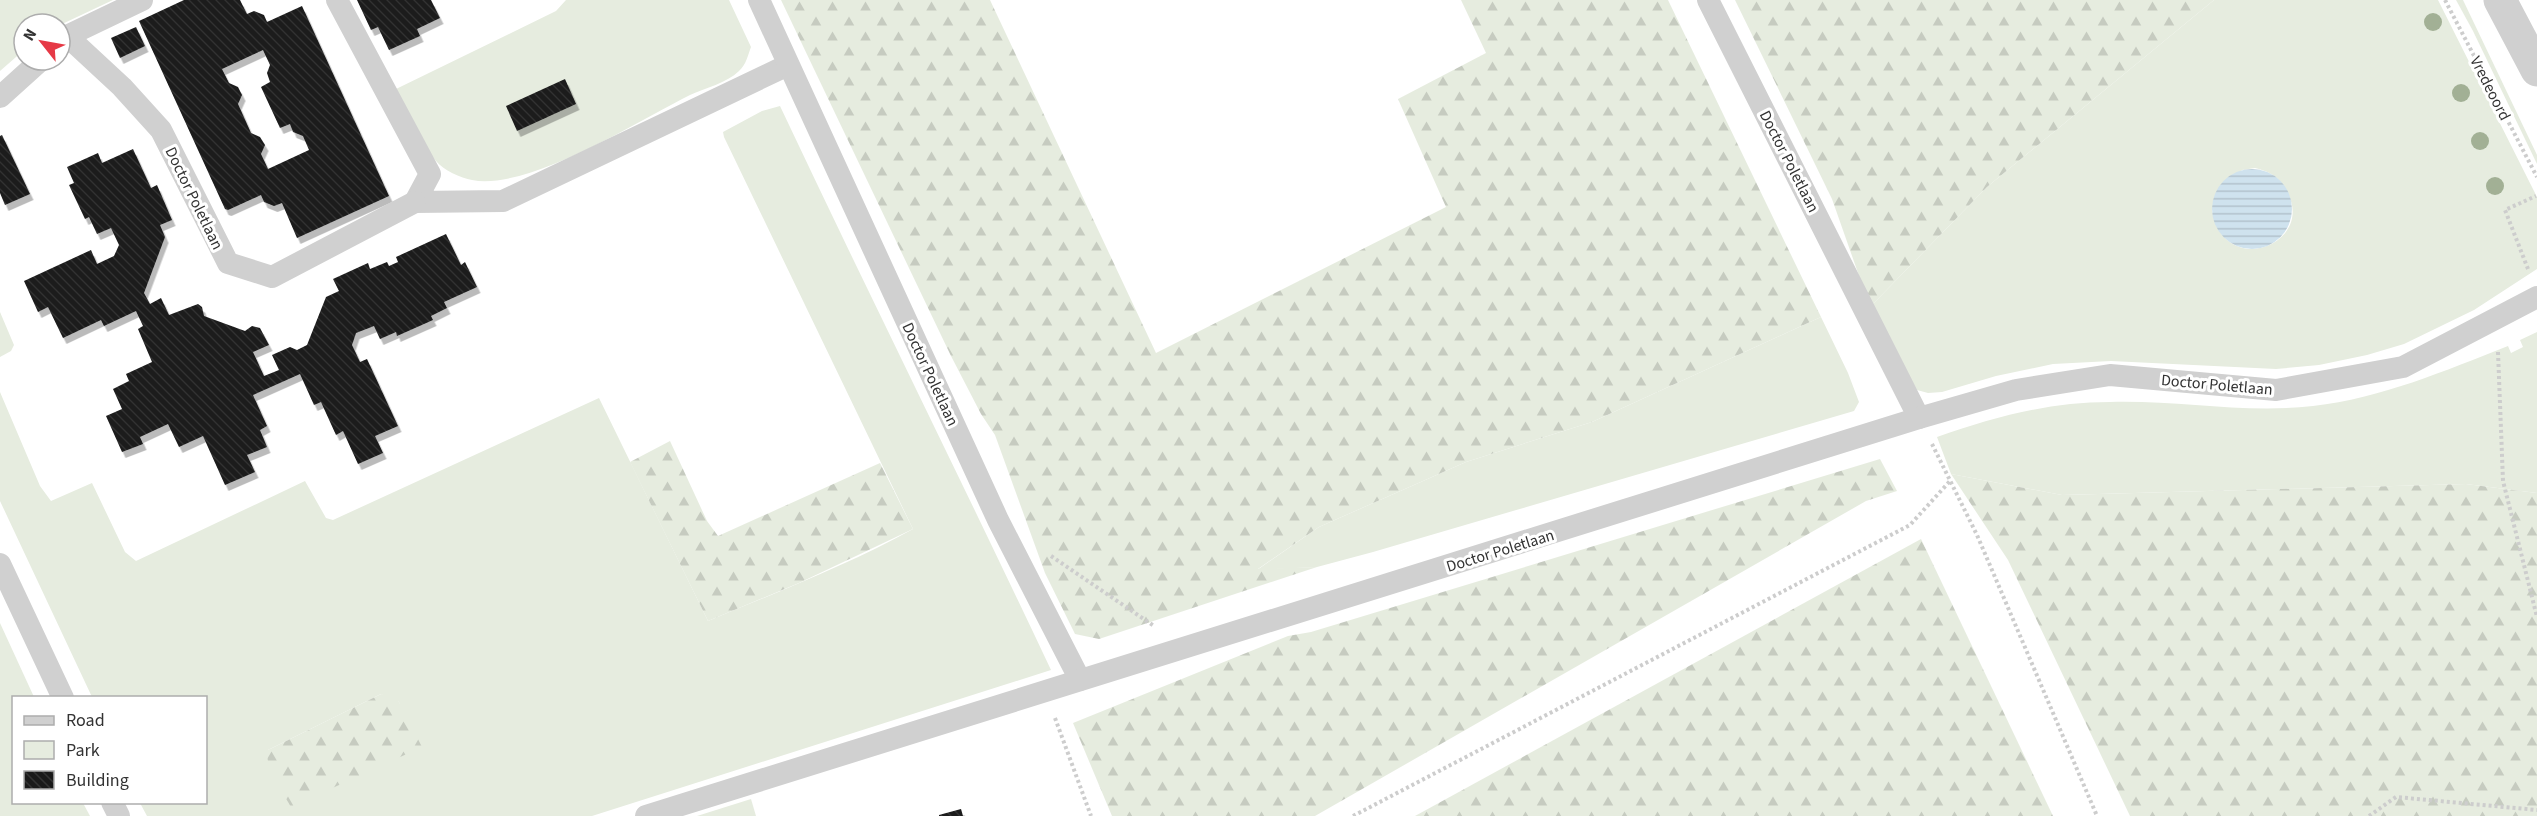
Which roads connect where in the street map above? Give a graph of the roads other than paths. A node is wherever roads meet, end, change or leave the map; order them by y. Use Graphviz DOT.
graph roads {
  1 [pos="142,0"];
  2 [pos="337,0"];
  3 [pos="759,0"];
  4 [pos="1708,0"];
  5 [pos="2500,0"];
  6 [pos="72,35"];
  7 [pos="72,47"];
  8 [pos="788,65"];
  9 [pos="2537,70"];
  10 [pos="28,72"];
  11 [pos="0,97"];
  12 [pos="415,202"];
  13 [pos="2537,297"];
  14 [pos="1919,418"];
  15 [pos="0,564"];
  16 [pos="1080,680"];
  17 [pos="62,696"];
  18 [pos="646,816"];
  1 -- 6 [label="lane, Doctor Poletlaan"];
  2 -- 12 [label="lane"];
  3 -- 8 [label="lane, Doctor Poletlaan"];
  4 -- 14 [label="lane, Doctor Poletlaan"];
  5 -- 9 [label="street"];
  7 -- 12 [label="lane, Doctor Poletlaan"];
  8 -- 12 [label="lane, Doctor Poletlaan"];
  8 -- 16 [label="lane, Doctor Poletlaan"];
  10 -- 11 [label="lane"];
  13 -- 14 [label="lane, Doctor Poletlaan"];
  14 -- 16 [label="lane, Doctor Poletlaan"];
  15 -- 17 [label="lane"];
  16 -- 18 [label="lane, Doctor Poletlaan"];
}
